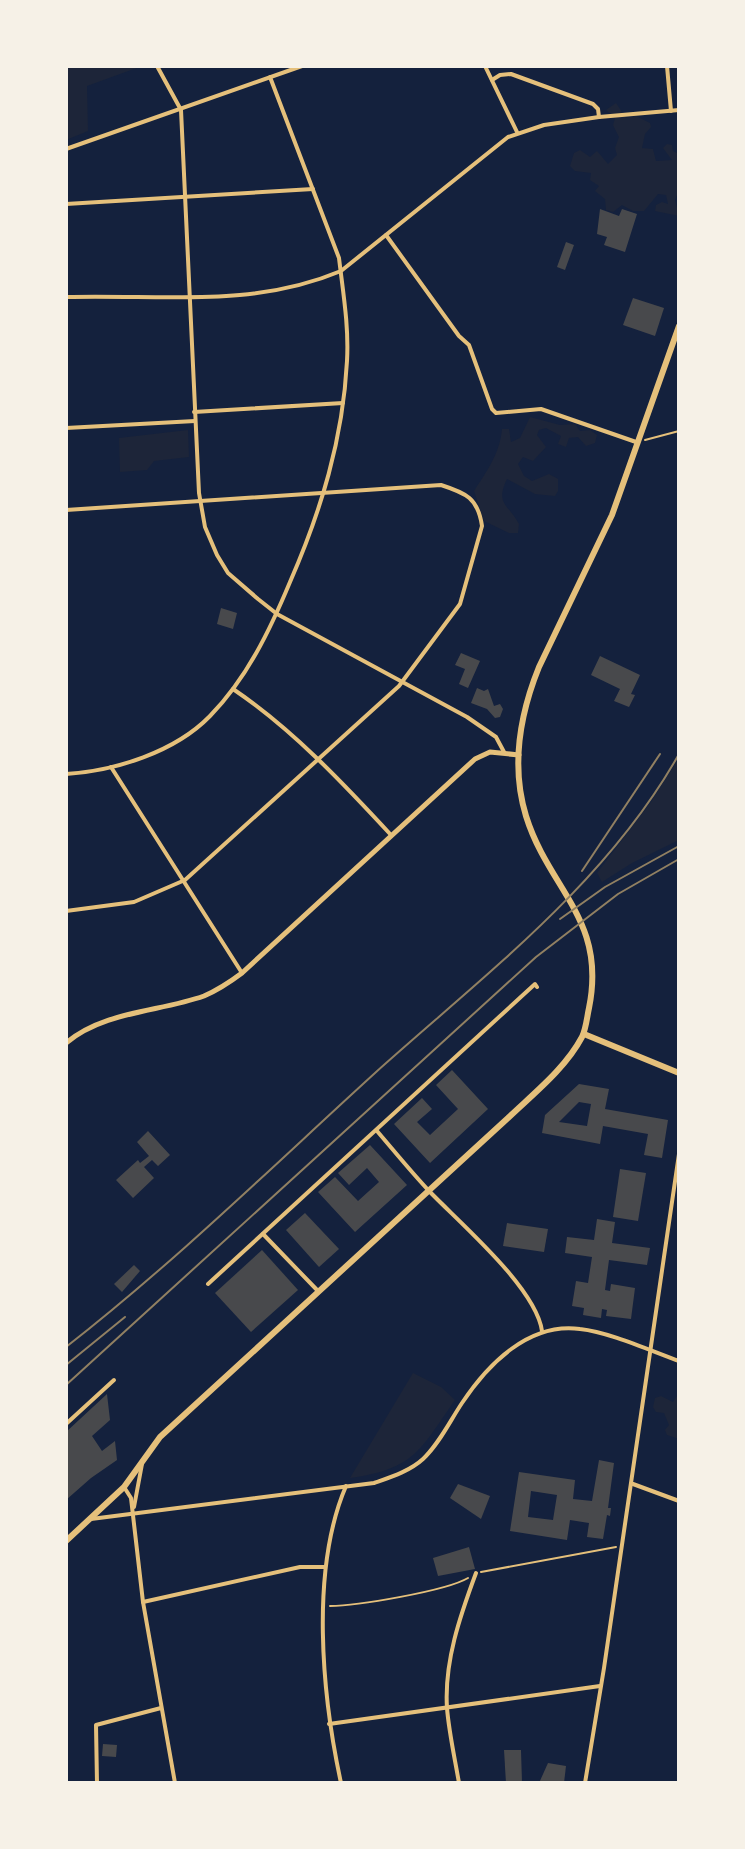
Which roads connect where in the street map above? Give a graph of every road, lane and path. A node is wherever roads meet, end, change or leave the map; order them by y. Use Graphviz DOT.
graph roads {
  1 [pos="157,66"];
  2 [pos="302,66"];
  3 [pos="485,66"];
  4 [pos="667,66"];
  5 [pos="270,77"];
  6 [pos="492,80"];
  7 [pos="181,110"];
  8 [pos="679,110"];
  9 [pos="671,111"];
  10 [pos="599,117"];
  11 [pos="517,133"];
  12 [pos="66,149"];
  13 [pos="313,189"];
  14 [pos="185,198"];
  15 [pos="66,204"];
  16 [pos="386,235"];
  17 [pos="341,271"];
  18 [pos="66,297"];
  19 [pos="190,298"];
  20 [pos="679,326"];
  21 [pos="344,402"];
  22 [pos="194,412"];
  23 [pos="195,421"];
  24 [pos="66,428"];
  25 [pos="679,431"];
  26 [pos="638,442"];
  27 [pos="326,491"];
  28 [pos="200,501"];
  29 [pos="66,510"];
  30 [pos="277,614"];
  31 [pos="403,683"];
  32 [pos="233,689"];
  33 [pos="504,752"];
  34 [pos="519,755"];
  35 [pos="318,760"];
  36 [pos="111,767"];
  37 [pos="66,774"];
  38 [pos="391,835"];
  39 [pos="185,880"];
  40 [pos="66,911"];
  41 [pos="242,973"];
  42 [pos="537,987"];
  43 [pos="66,1031"];
  44 [pos="584,1034"];
  45 [pos="68,1042"];
  46 [pos="679,1073"];
  47 [pos="377,1131"];
  48 [pos="679,1154"];
  49 [pos="429,1190"];
  50 [pos="263,1234"];
  51 [pos="208,1284"];
  52 [pos="318,1291"];
  53 [pos="542,1331"];
  54 [pos="651,1351"];
  55 [pos="679,1361"];
  56 [pos="114,1380"];
  57 [pos="66,1424"];
  58 [pos="142,1463"];
  59 [pos="632,1483"];
  60 [pos="346,1486"];
  61 [pos="124,1487"];
  62 [pos="679,1501"];
  63 [pos="133,1513"];
  64 [pos="91,1519"];
  65 [pos="66,1541"];
  66 [pos="621,1546"];
  67 [pos="325,1567"];
  68 [pos="476,1573"];
  69 [pos="143,1602"];
  70 [pos="324,1606"];
  71 [pos="601,1686"];
  72 [pos="162,1708"];
  73 [pos="447,1708"];
  74 [pos="329,1724"];
  75 [pos="97,1783"];
  76 [pos="175,1783"];
  77 [pos="341,1783"];
  78 [pos="459,1783"];
  79 [pos="585,1783"];
  1 -- 7 [label="street"];
  2 -- 5 [label="street"];
  3 -- 6 [label="street"];
  4 -- 9 [label="street"];
  5 -- 7 [label="street"];
  5 -- 13 [label="street"];
  6 -- 10 [label="street"];
  6 -- 11 [label="street"];
  7 -- 12 [label="street"];
  7 -- 14 [label="street"];
  8 -- 9 [label="street"];
  9 -- 10 [label="street"];
  10 -- 11 [label="street"];
  11 -- 16 [label="street"];
  13 -- 14 [label="street"];
  13 -- 17 [label="street"];
  14 -- 15 [label="street"];
  14 -- 19 [label="street"];
  16 -- 17 [label="street"];
  16 -- 26 [label="street"];
  17 -- 19 [label="street"];
  17 -- 21 [label="street"];
  18 -- 19 [label="street"];
  19 -- 22 [label="street"];
  20 -- 26 [label="main road"];
  21 -- 22 [label="street"];
  21 -- 27 [label="street"];
  22 -- 23 [label="street"];
  23 -- 24 [label="street"];
  23 -- 28 [label="street"];
  25 -- 26 [label="path"];
  26 -- 34 [label="main road"];
  27 -- 28 [label="street"];
  27 -- 30 [label="street"];
  27 -- 31 [label="street"];
  28 -- 29 [label="street"];
  28 -- 30 [label="street"];
  30 -- 31 [label="street"];
  30 -- 32 [label="street"];
  31 -- 33 [label="street"];
  31 -- 35 [label="street"];
  32 -- 35 [label="street"];
  32 -- 36 [label="street"];
  33 -- 34 [label="street"];
  33 -- 38 [label="street"];
  34 -- 44 [label="main road"];
  35 -- 38 [label="street"];
  35 -- 39 [label="street"];
  36 -- 37 [label="street"];
  36 -- 39 [label="street"];
  38 -- 41 [label="street"];
  39 -- 40 [label="street"];
  39 -- 41 [label="street"];
  41 -- 45 [label="street"];
  42 -- 47 [label="street"];
  43 -- 45 [label="street"];
  44 -- 46 [label="main road"];
  44 -- 49 [label="main road"];
  47 -- 49 [label="street"];
  47 -- 50 [label="street"];
  48 -- 54 [label="street"];
  49 -- 52 [label="main road"];
  49 -- 53 [label="street"];
  50 -- 51 [label="street"];
  50 -- 52 [label="street"];
  52 -- 58 [label="main road"];
  53 -- 54 [label="street"];
  53 -- 60 [label="street"];
  54 -- 55 [label="street"];
  54 -- 59 [label="street"];
  56 -- 57 [label="street"];
  58 -- 61 [label="main road"];
  58 -- 63 [label="street"];
  59 -- 62 [label="street"];
  59 -- 66 [label="street"];
  60 -- 63 [label="street"];
  60 -- 67 [label="street"];
  61 -- 63 [label="street"];
  61 -- 64 [label="main road"];
  63 -- 64 [label="street"];
  63 -- 69 [label="street"];
  64 -- 65 [label="main road"];
  66 -- 68 [label="path"];
  66 -- 71 [label="street"];
  67 -- 69 [label="street"];
  67 -- 70 [label="street"];
  68 -- 70 [label="path"];
  68 -- 73 [label="street"];
  69 -- 72 [label="street"];
  70 -- 74 [label="street"];
  71 -- 73 [label="street"];
  71 -- 79 [label="street"];
  72 -- 75 [label="street"];
  72 -- 76 [label="street"];
  73 -- 74 [label="street"];
  73 -- 78 [label="street"];
  74 -- 77 [label="street"];
}
